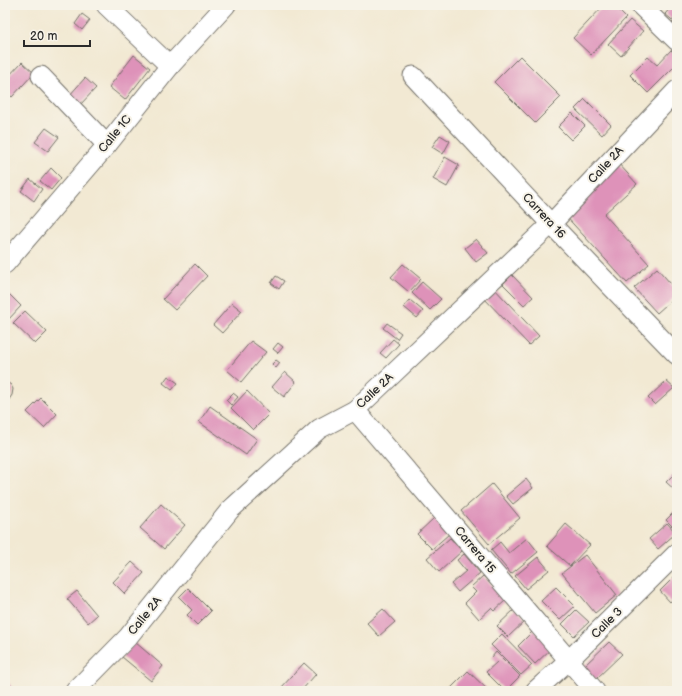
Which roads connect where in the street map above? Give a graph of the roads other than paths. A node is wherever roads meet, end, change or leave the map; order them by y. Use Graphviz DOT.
graph roads {
  1 [pos="106,5"];
  2 [pos="226,5"];
  3 [pos="640,5"];
  4 [pos="677,41"];
  5 [pos="170,66"];
  6 [pos="41,76"];
  7 [pos="413,76"];
  8 [pos="677,90"];
  9 [pos="107,145"];
  10 [pos="551,224"];
  11 [pos="5,264"];
  12 [pos="677,355"];
  13 [pos="355,410"];
  14 [pos="677,553"];
  15 [pos="569,660"];
  16 [pos="75,691"];
  17 [pos="536,691"];
  18 [pos="595,691"];
  1 -- 5 [label="street"];
  2 -- 5 [label="street, Calle 1C"];
  3 -- 4 [label="street"];
  5 -- 9 [label="street, Calle 1C"];
  6 -- 9 [label="street"];
  7 -- 10 [label="street, Carrera 16"];
  8 -- 10 [label="street, Calle 2A"];
  9 -- 11 [label="street, Calle 1C"];
  10 -- 12 [label="street, Carrera 16"];
  10 -- 13 [label="street, Calle 2A"];
  13 -- 15 [label="street, Carrera 15"];
  13 -- 16 [label="street, Calle 2A"];
  14 -- 15 [label="street, Calle 3"];
  15 -- 17 [label="street, Calle 3"];
  15 -- 18 [label="street, Carrera 15"];
}
